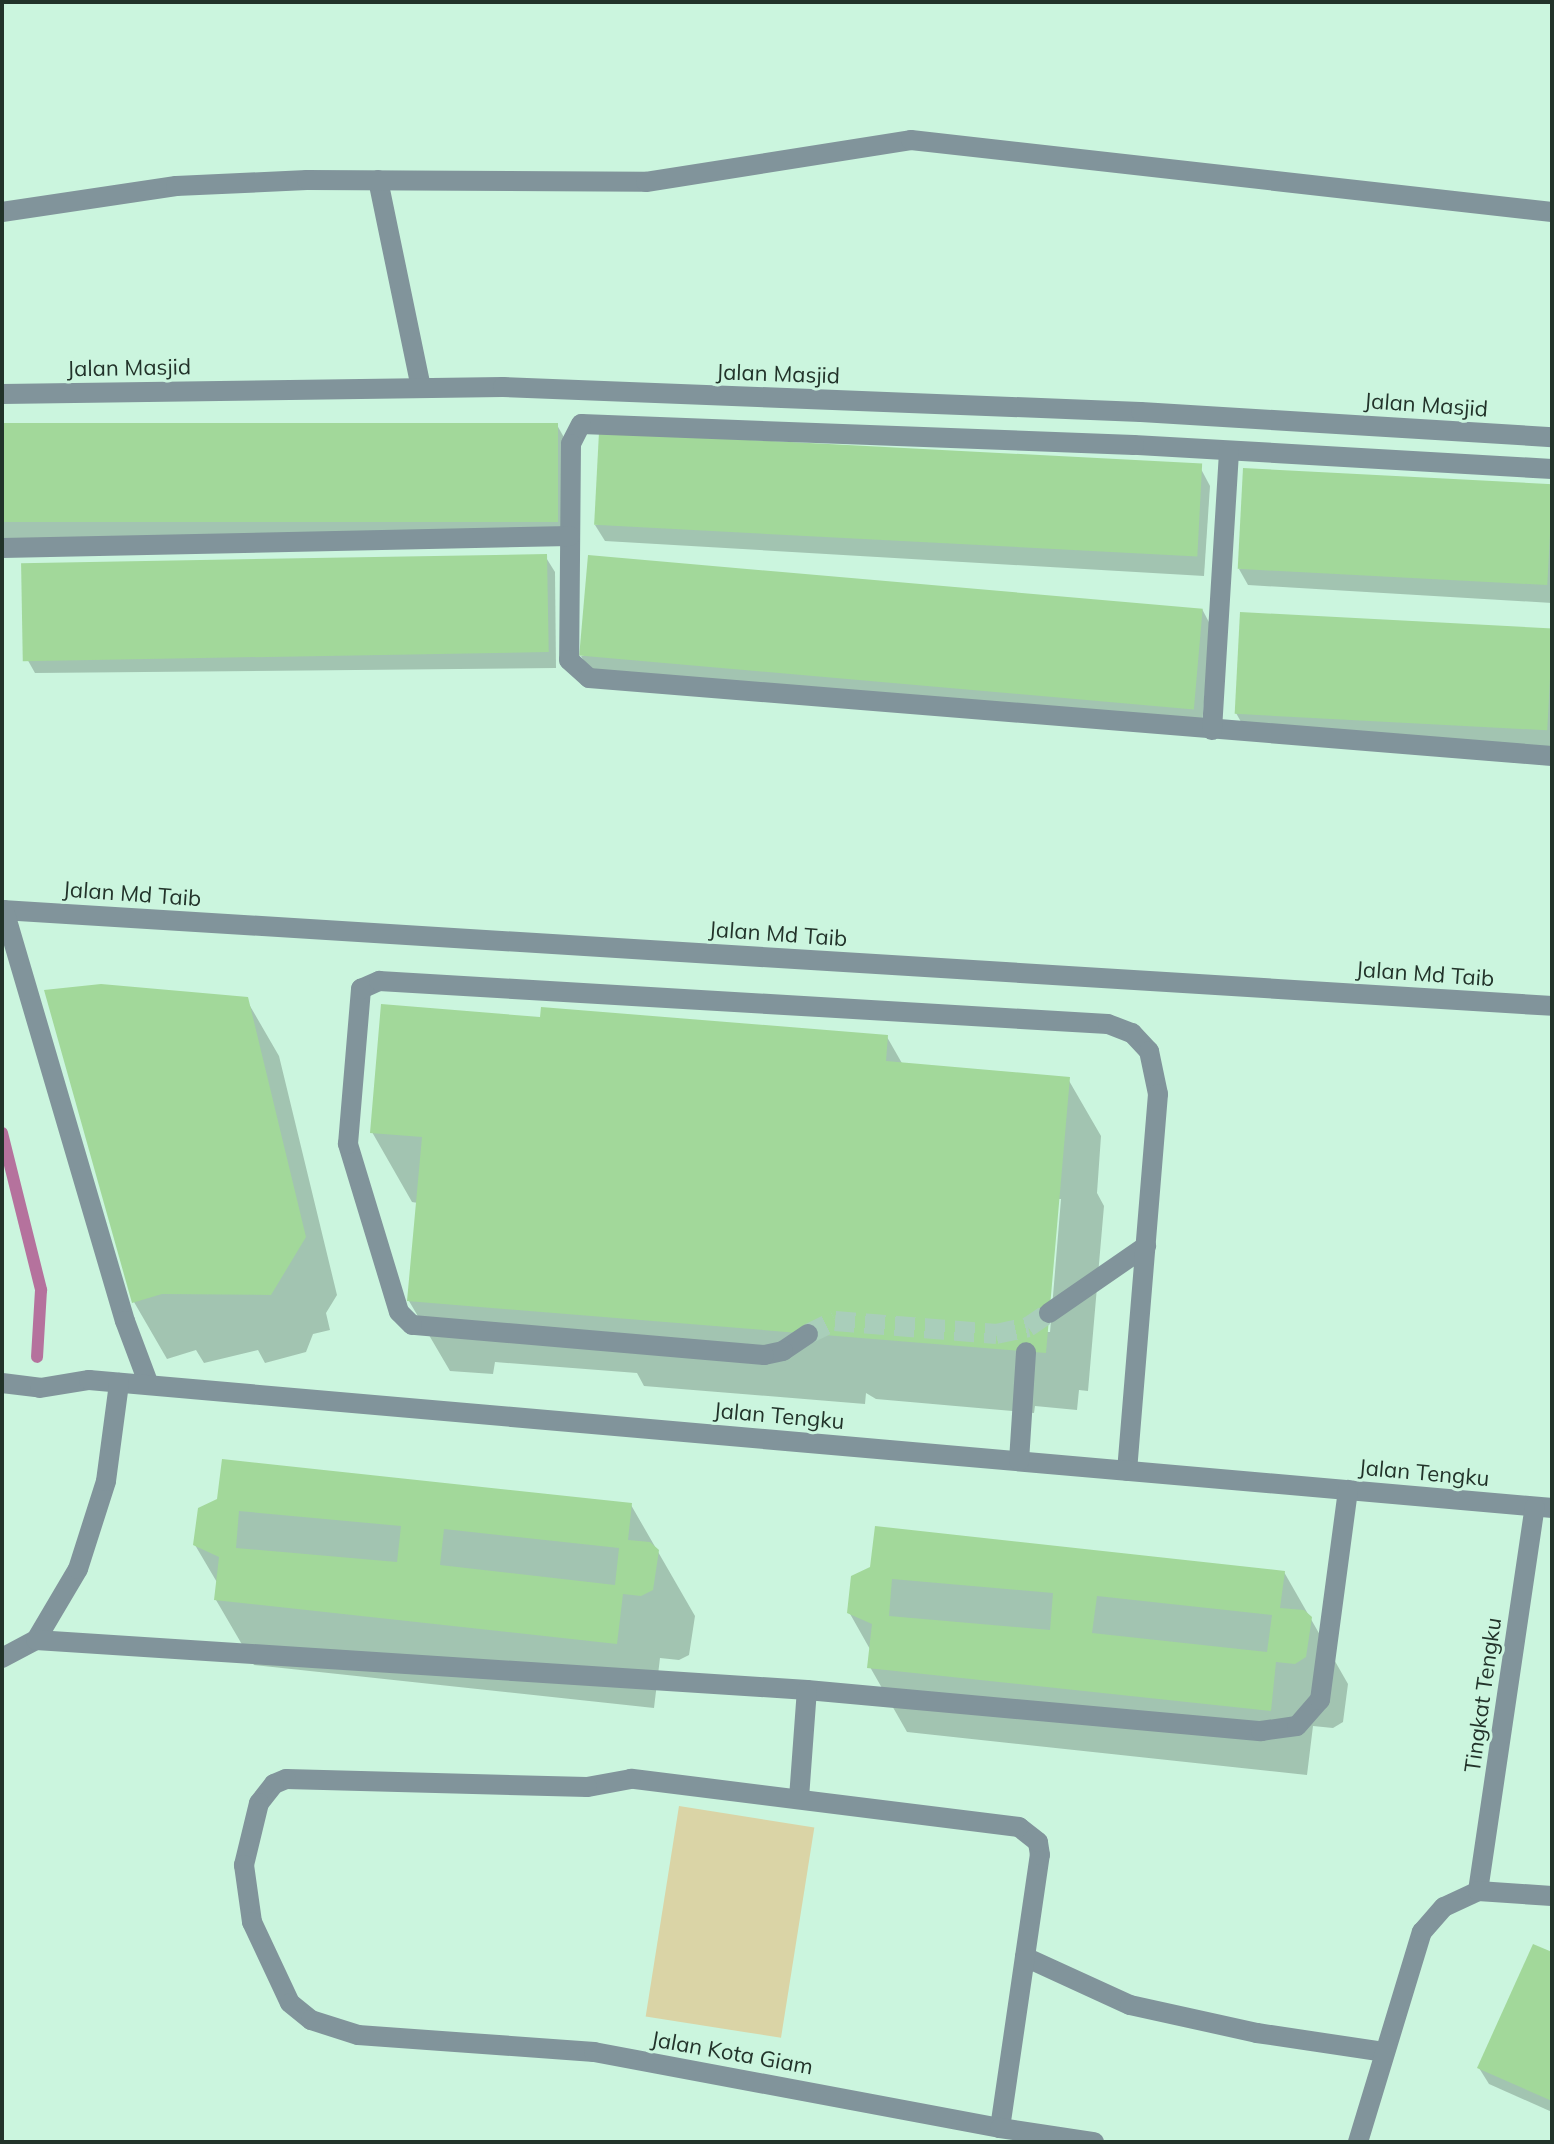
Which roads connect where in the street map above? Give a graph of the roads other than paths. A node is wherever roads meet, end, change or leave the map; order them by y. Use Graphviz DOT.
graph roads {
  1 [pos="378,180"];
  2 [pos="2,212"];
  3 [pos="1552,212"];
  4 [pos="421,387"];
  5 [pos="2,394"];
  6 [pos="1552,437"];
  7 [pos="1229,452"];
  8 [pos="1552,469"];
  9 [pos="570,536"];
  10 [pos="2,548"];
  11 [pos="1212,730"];
  12 [pos="1552,756"];
  13 [pos="3,910"];
  14 [pos="1552,1006"];
  15 [pos="1146,1246"];
  16 [pos="1049,1313"];
  17 [pos="808,1334"];
  18 [pos="1026,1352"];
  19 [pos="2,1383"];
  20 [pos="119,1383"];
  21 [pos="149,1385"];
  22 [pos="1019,1461"];
  23 [pos="1127,1471"];
  24 [pos="1348,1490"];
  25 [pos="1543,1507"];
  26 [pos="36,1640"];
  27 [pos="2,1658"];
  28 [pos="807,1690"];
  29 [pos="799,1798"];
  30 [pos="1478,1891"];
  31 [pos="1552,1896"];
  32 [pos="1025,1957"];
  33 [pos="1384,2052"];
  34 [pos="1000,2128"];
  35 [pos="1094,2142"];
  36 [pos="1358,2142"];
  1 -- 2 [label="street"];
  1 -- 3 [label="street"];
  1 -- 4 [label="street"];
  4 -- 5 [label="street, Jalan Masjid"];
  4 -- 6 [label="street, Jalan Masjid"];
  7 -- 8 [label="street"];
  7 -- 9 [label="street"];
  7 -- 11 [label="street"];
  9 -- 10 [label="street"];
  9 -- 11 [label="street"];
  11 -- 12 [label="street"];
  13 -- 14 [label="street, Jalan Md Taib"];
  13 -- 21 [label="street"];
  15 -- 16 [label="street"];
  15 -- 17 [label="street"];
  15 -- 23 [label="street"];
  18 -- 22 [label="street"];
  19 -- 20 [label="street, Jalan Tengku"];
  20 -- 21 [label="street, Jalan Tengku"];
  20 -- 26 [label="street"];
  21 -- 22 [label="street, Jalan Tengku"];
  22 -- 23 [label="street, Jalan Tengku"];
  23 -- 24 [label="street, Jalan Tengku"];
  24 -- 25 [label="street, Jalan Tengku"];
  24 -- 28 [label="street"];
  25 -- 30 [label="street, Tingkat Tengku"];
  26 -- 27 [label="street"];
  26 -- 28 [label="street"];
  28 -- 29 [label="street"];
  29 -- 32 [label="street, Jalan Kota Giam"];
  29 -- 34 [label="street, Jalan Kota Giam"];
  30 -- 31 [label="street"];
  30 -- 33 [label="street"];
  32 -- 33 [label="street"];
  32 -- 34 [label="street"];
  33 -- 36 [label="street"];
  34 -- 35 [label="street, Jalan Kota Giam"];
}
